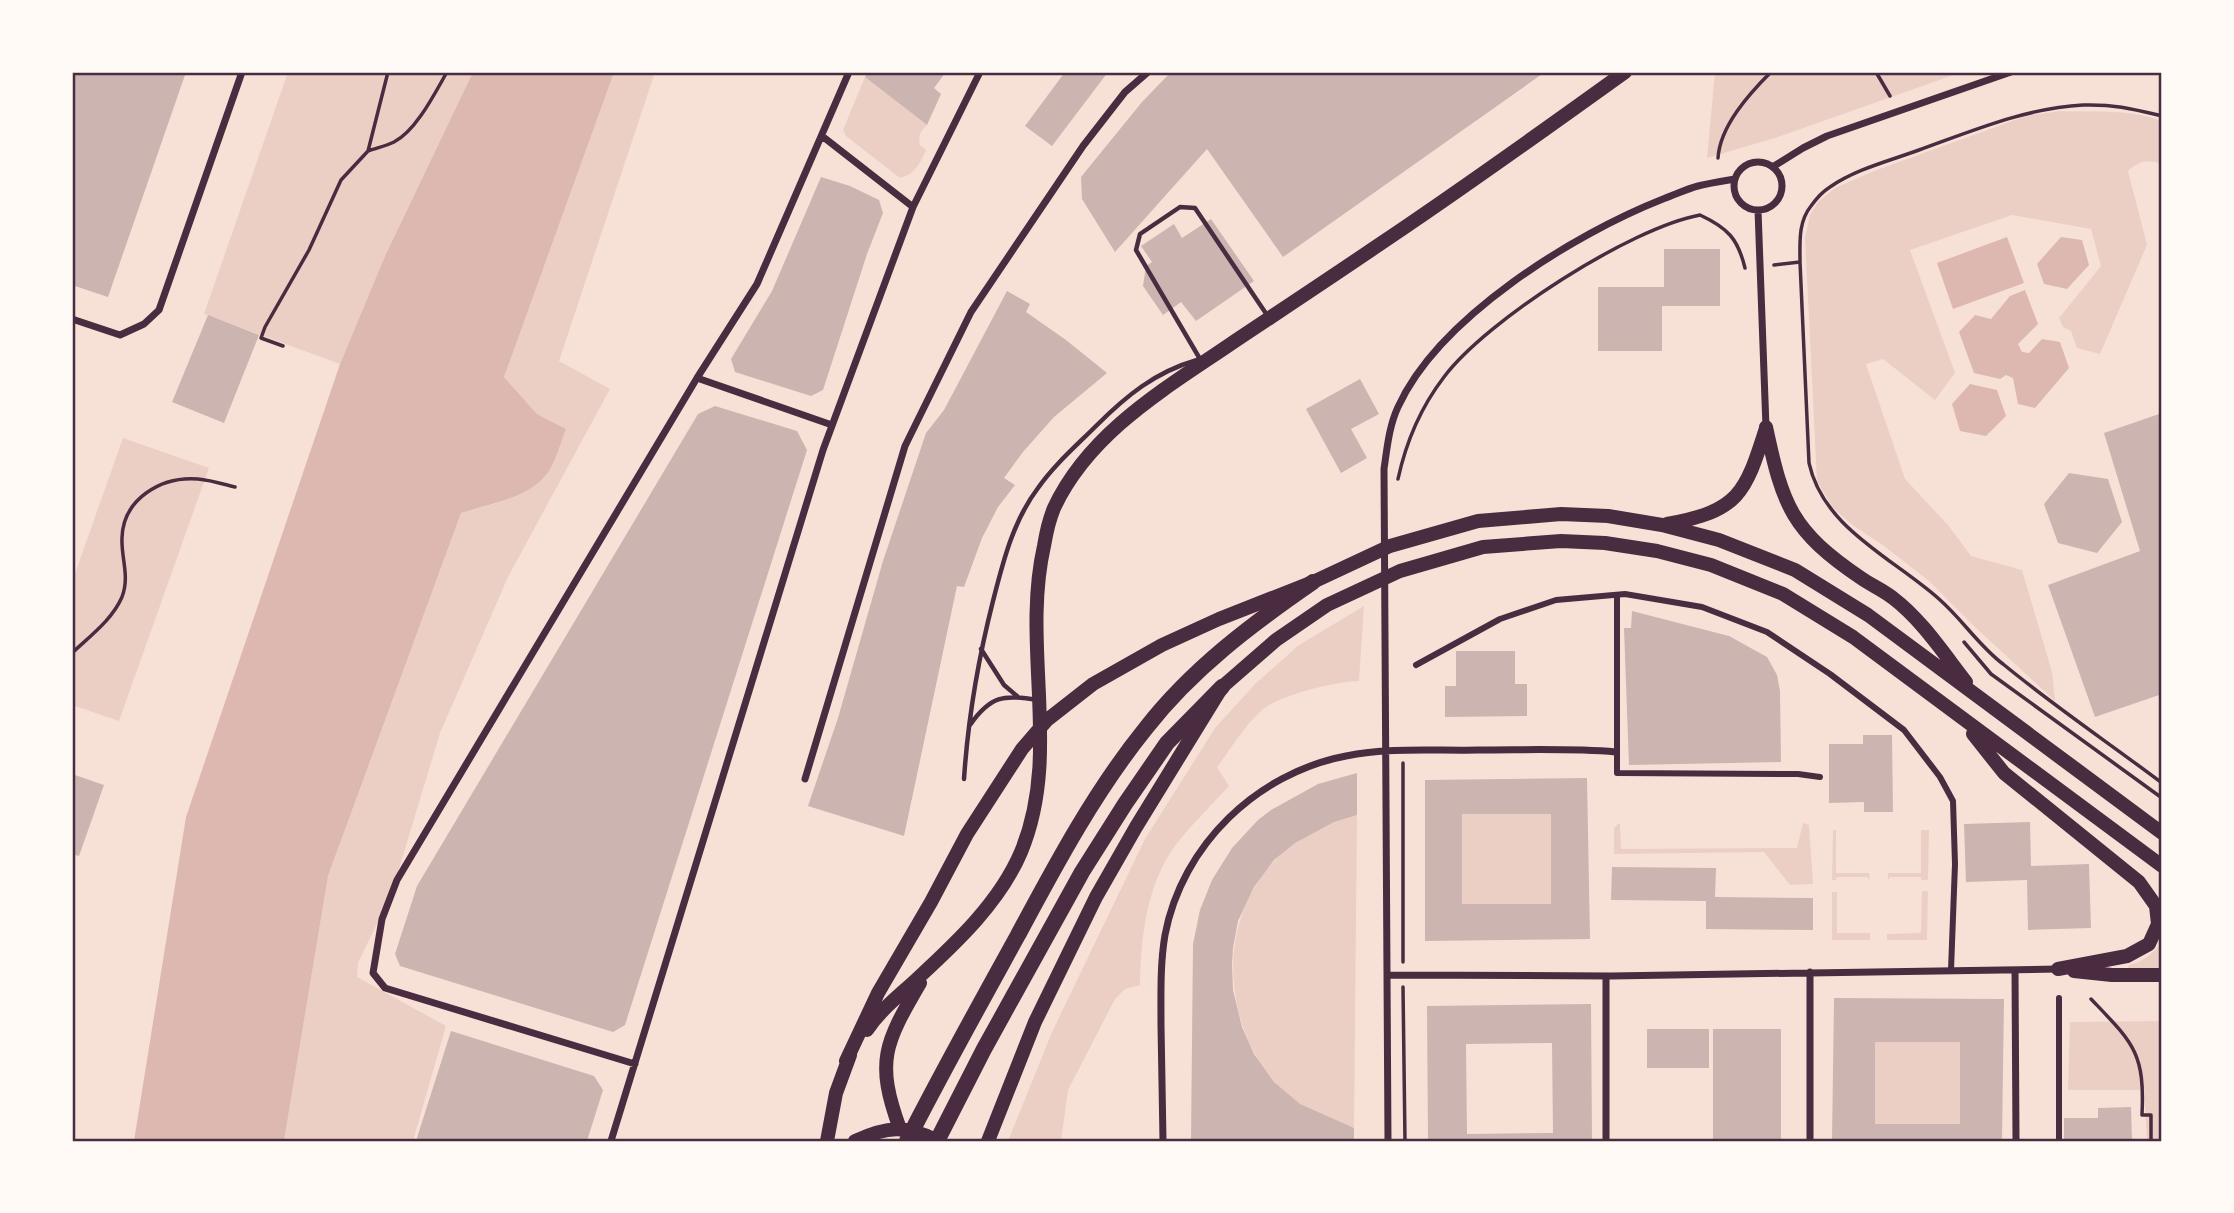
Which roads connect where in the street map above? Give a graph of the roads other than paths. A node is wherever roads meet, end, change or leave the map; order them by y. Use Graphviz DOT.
graph roads {
  1 [pos="242,72"];
  2 [pos="849,72"];
  3 [pos="980,72"];
  4 [pos="1148,72"];
  5 [pos="1625,72"];
  6 [pos="2011,72"];
  7 [pos="822,136"];
  8 [pos="1774,166"];
  9 [pos="1735,179"];
  10 [pos="913,207"];
  11 [pos="1758,210"];
  12 [pos="72,319"];
  13 [pos="1269,319"];
  14 [pos="1218,353"];
  15 [pos="1200,359"];
  16 [pos="697,378"];
  17 [pos="832,425"];
  18 [pos="1766,427"];
  19 [pos="1662,525"];
  20 [pos="1313,582"];
  21 [pos="1617,595"];
  22 [pos="981,649"];
  23 [pos="1416,665"];
  24 [pos="1222,687"];
  25 [pos="1017,696"];
  26 [pos="1978,697"];
  27 [pos="1039,700"];
  28 [pos="1962,719"];
  29 [pos="968,729"];
  30 [pos="1385,752"];
  31 [pos="1616,752"];
  32 [pos="1820,776"];
  33 [pos="805,779"];
  34 [pos="964,779"];
  35 [pos="2162,833"];
  36 [pos="2162,866"];
  37 [pos="929,968"];
  38 [pos="2058,969"];
  39 [pos="1951,970"];
  40 [pos="2015,970"];
  41 [pos="1810,972"];
  42 [pos="1387,975"];
  43 [pos="2162,975"];
  44 [pos="1606,976"];
  45 [pos="2059,998"];
  46 [pos="846,1060"];
  47 [pos="635,1064"];
  48 [pos="903,1135"];
  49 [pos="611,1141"];
  50 [pos="827,1141"];
  51 [pos="855,1141"];
  52 [pos="938,1141"];
  53 [pos="988,1141"];
  54 [pos="1163,1141"];
  55 [pos="1388,1141"];
  56 [pos="1606,1141"];
  57 [pos="1810,1141"];
  58 [pos="2016,1141"];
  59 [pos="2059,1141"];
  1 -- 12 [label="street"];
  2 -- 7 [label="street"];
  3 -- 10 [label="street"];
  4 -- 33 [label="street"];
  5 -- 13 [label="main road"];
  6 -- 8 [label="street"];
  7 -- 10 [label="street"];
  7 -- 16 [label="street"];
  8 -- 9 [label="street"];
  8 -- 11 [label="street"];
  9 -- 11 [label="street"];
  9 -- 30 [label="street"];
  10 -- 17 [label="street"];
  11 -- 18 [label="street"];
  13 -- 14 [label="main road"];
  13 -- 15 [label="lane"];
  14 -- 15 [label="lane"];
  14 -- 27 [label="main road"];
  15 -- 22 [label="lane"];
  16 -- 17 [label="street"];
  16 -- 47 [label="street"];
  17 -- 47 [label="street"];
  18 -- 19 [label="main road"];
  18 -- 26 [label="main road"];
  19 -- 20 [label="main road"];
  19 -- 26 [label="main road"];
  20 -- 46 [label="main road"];
  20 -- 48 [label="highway"];
  21 -- 23 [label="street"];
  21 -- 31 [label="street"];
  21 -- 39 [label="street"];
  22 -- 25 [label="lane"];
  22 -- 29 [label="lane"];
  24 -- 28 [label="main road"];
  24 -- 52 [label="highway"];
  24 -- 53 [label="main road"];
  25 -- 27 [label="lane"];
  25 -- 29 [label="lane"];
  26 -- 35 [label="main road"];
  27 -- 37 [label="main road"];
  28 -- 36 [label="main road"];
  28 -- 38 [label="main road"];
  29 -- 34 [label="lane"];
  30 -- 31 [label="street"];
  30 -- 42 [label="street"];
  30 -- 54 [label="street"];
  31 -- 32 [label="street"];
  37 -- 46 [label="main road"];
  37 -- 48 [label="main road"];
  38 -- 40 [label="street"];
  38 -- 43 [label="main road"];
  39 -- 40 [label="street"];
  39 -- 41 [label="street"];
  40 -- 58 [label="street"];
  41 -- 44 [label="street"];
  41 -- 57 [label="street"];
  42 -- 44 [label="street"];
  42 -- 55 [label="street"];
  44 -- 56 [label="street"];
  45 -- 59 [label="street"];
  46 -- 50 [label="main road"];
  47 -- 49 [label="street"];
  48 -- 51 [label="main road"];
  48 -- 52 [label="main road"];
}
